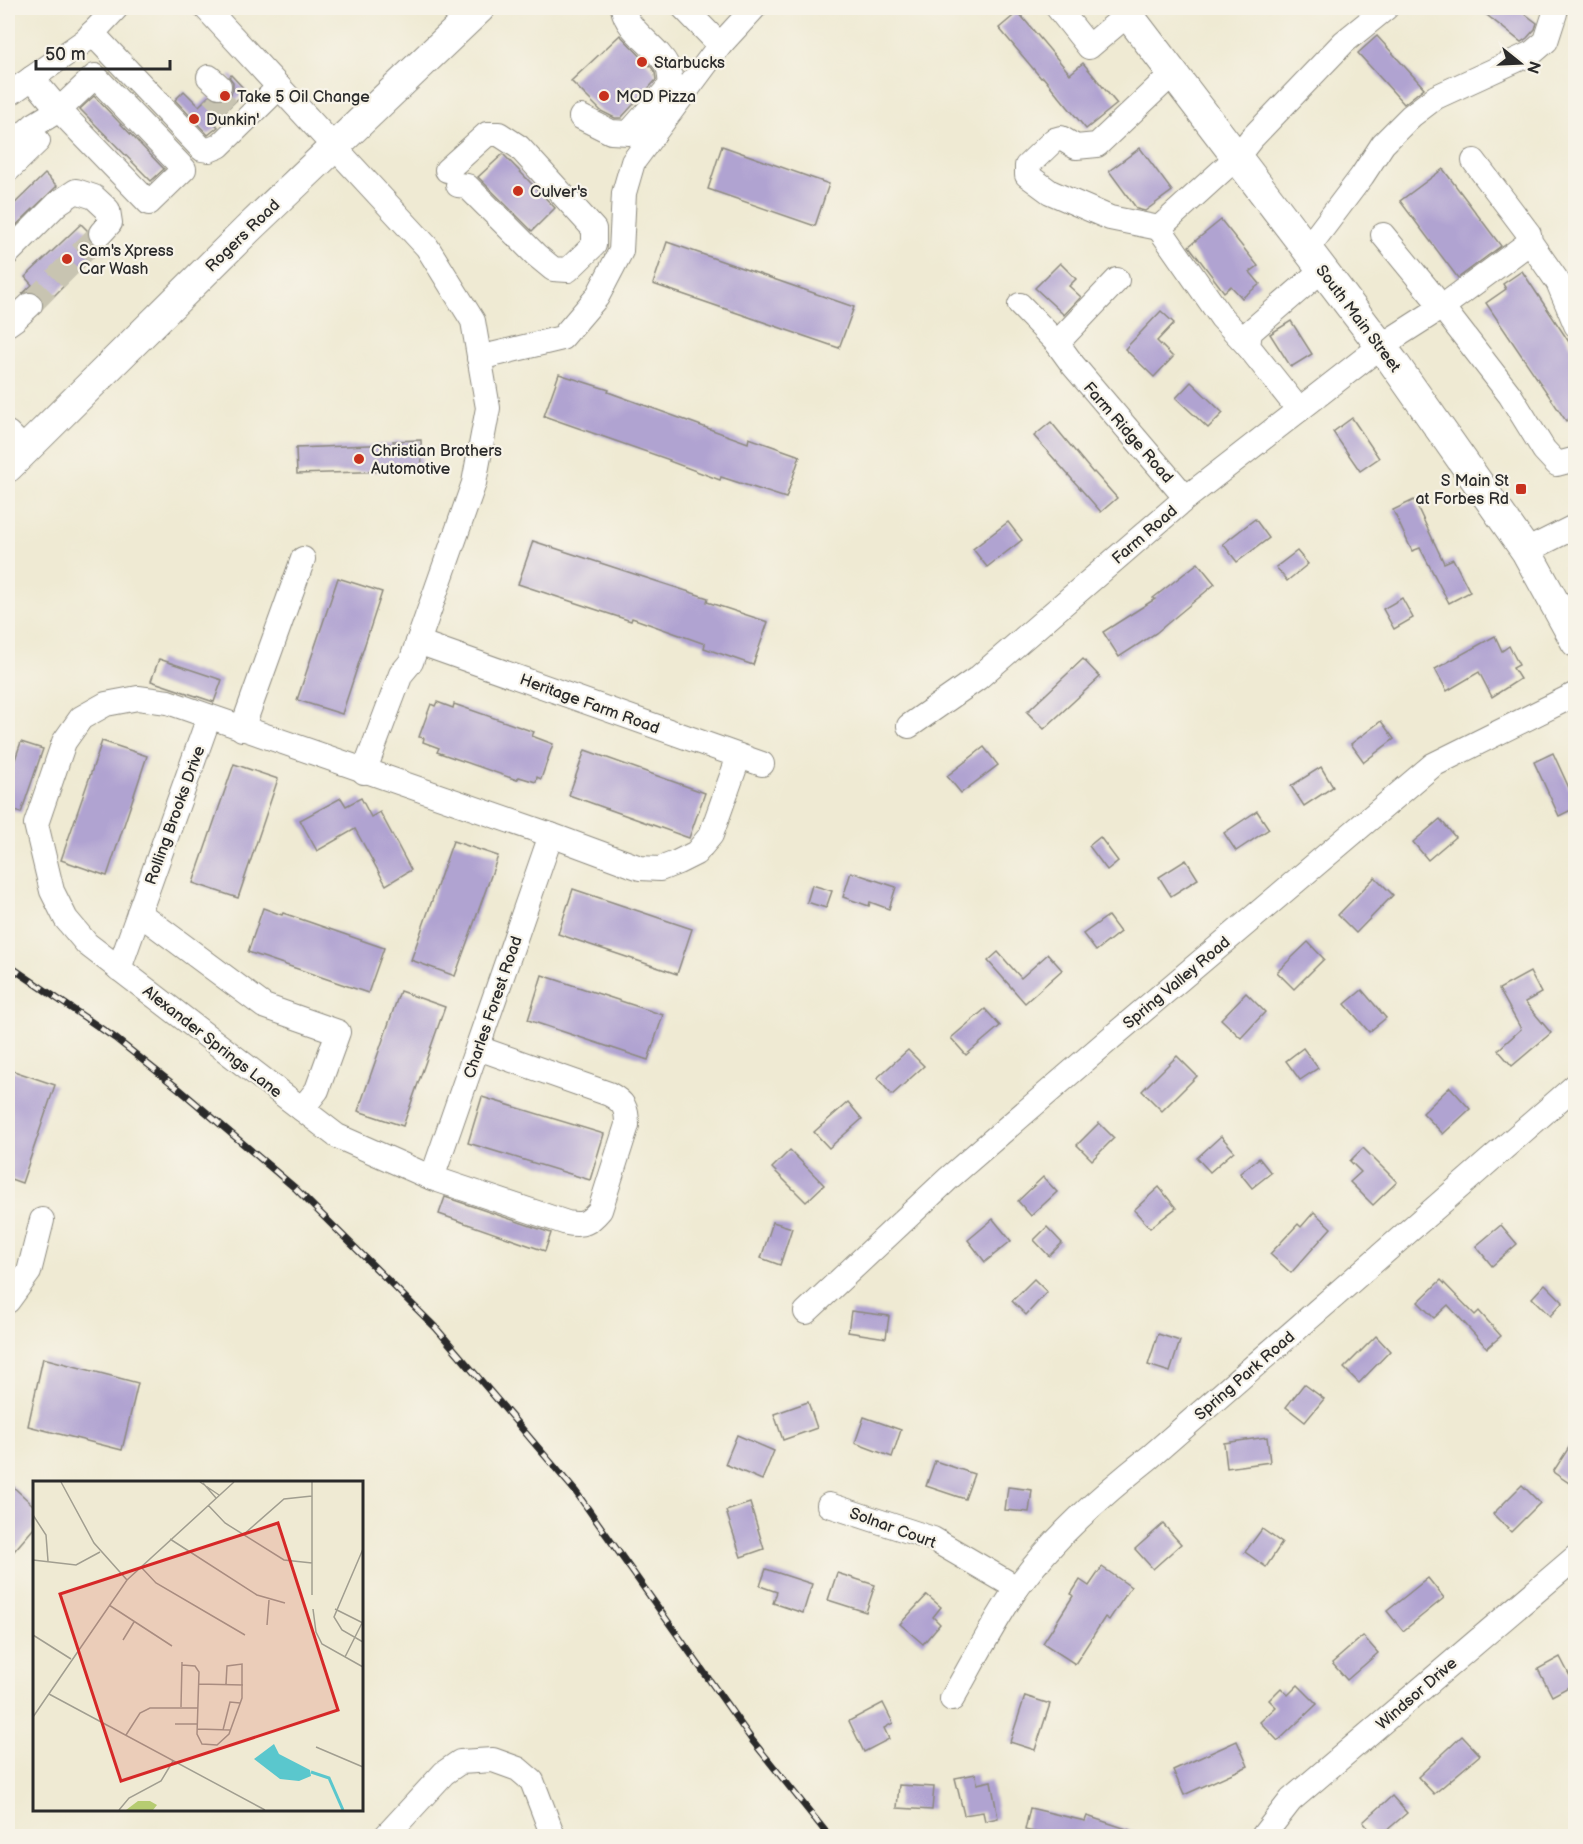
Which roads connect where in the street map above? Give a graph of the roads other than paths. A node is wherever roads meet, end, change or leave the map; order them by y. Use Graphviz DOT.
graph roads {
  1 [pos="116,8"];
  2 [pos="206,8"];
  3 [pos="480,8"];
  4 [pos="623,8"];
  5 [pos="684,8"];
  6 [pos="754,8"];
  7 [pos="1058,8"];
  8 [pos="1386,8"];
  9 [pos="1126,11"];
  10 [pos="1555,13"];
  11 [pos="92,33"];
  12 [pos="720,45"];
  13 [pos="1173,73"];
  14 [pos="32,78"];
  15 [pos="279,87"];
  16 [pos="8,95"];
  17 [pos="59,110"];
  18 [pos="581,117"];
  19 [pos="334,146"];
  20 [pos="8,148"];
  21 [pos="1237,157"];
  22 [pos="1474,161"];
  23 [pos="8,170"];
  24 [pos="452,177"];
  25 [pos="1159,228"];
  26 [pos="101,233"];
  27 [pos="1383,235"];
  28 [pos="1530,242"];
  29 [pos="8,253"];
  30 [pos="1315,259"];
  31 [pos="1117,280"];
  32 [pos="30,304"];
  33 [pos="1020,304"];
  34 [pos="1442,307"];
  35 [pos="8,324"];
  36 [pos="1575,325"];
  37 [pos="1058,343"];
  38 [pos="1248,346"];
  39 [pos="1381,346"];
  40 [pos="479,358"];
  41 [pos="1299,410"];
  42 [pos="13,450"];
  43 [pos="1575,459"];
  44 [pos="1186,498"];
  45 [pos="1575,526"];
  46 [pos="1526,551"];
  47 [pos="303,559"];
  48 [pos="1575,642"];
  49 [pos="415,652"];
  50 [pos="1575,694"];
  51 [pos="209,717"];
  52 [pos="909,726"];
  53 [pos="243,729"];
  54 [pos="739,756"];
  55 [pos="762,764"];
  56 [pos="372,774"];
  57 [pos="550,836"];
  58 [pos="139,913"];
  59 [pos="119,969"];
  60 [pos="478,1048"];
  61 [pos="1575,1085"];
  62 [pos="302,1109"];
  63 [pos="432,1178"];
  64 [pos="42,1220"];
  65 [pos="8,1302"];
  66 [pos="807,1312"];
  67 [pos="829,1505"];
  68 [pos="1575,1557"];
  69 [pos="1017,1588"];
  70 [pos="952,1699"];
  71 [pos="386,1836"];
  72 [pos="553,1836"];
  73 [pos="1263,1836"];
  1 -- 11 [label="street"];
  2 -- 15 [label="street"];
  3 -- 19 [label="main road, Rogers Road"];
  4 -- 18 [label="street"];
  5 -- 12 [label="street"];
  6 -- 12 [label="street"];
  7 -- 9 [label="street"];
  8 -- 21 [label="street"];
  9 -- 13 [label="main road, South Main Street"];
  10 -- 30 [label="street"];
  11 -- 14 [label="street"];
  11 -- 15 [label="street"];
  12 -- 40 [label="street"];
  13 -- 21 [label="main road, South Main Street"];
  13 -- 25 [label="street"];
  14 -- 16 [label="street"];
  14 -- 17 [label="street"];
  15 -- 19 [label="street"];
  17 -- 17 [label="street"];
  17 -- 20 [label="street"];
  17 -- 23 [label="street"];
  19 -- 40 [label="street"];
  19 -- 42 [label="main road, Rogers Road"];
  21 -- 25 [label="street"];
  21 -- 30 [label="main road, South Main Street"];
  22 -- 28 [label="street"];
  24 -- 24 [label="street"];
  25 -- 38 [label="street"];
  26 -- 29 [label="street"];
  27 -- 34 [label="street"];
  28 -- 34 [label="street, Farm Road"];
  28 -- 36 [label="street"];
  30 -- 38 [label="street"];
  30 -- 39 [label="main road, South Main Street"];
  31 -- 37 [label="street"];
  32 -- 35 [label="street"];
  33 -- 37 [label="street, Farm Ridge Road"];
  34 -- 39 [label="street, Farm Road"];
  34 -- 43 [label="street"];
  37 -- 44 [label="street, Farm Ridge Road"];
  38 -- 41 [label="street"];
  39 -- 41 [label="street, Farm Road"];
  39 -- 46 [label="main road, South Main Street"];
  40 -- 49 [label="street"];
  41 -- 44 [label="street, Farm Road"];
  44 -- 52 [label="street, Farm Road"];
  45 -- 46 [label="street"];
  46 -- 48 [label="main road, South Main Street"];
  47 -- 53 [label="street"];
  49 -- 54 [label="street, Heritage Farm Road"];
  49 -- 56 [label="street"];
  50 -- 66 [label="street, Spring Valley Road"];
  51 -- 53 [label="street, Alexander Springs Lane"];
  51 -- 58 [label="street, Rolling Brooks Drive"];
  51 -- 59 [label="street, Alexander Springs Lane"];
  53 -- 56 [label="street, Alexander Springs Lane"];
  54 -- 55 [label="street, Heritage Farm Road"];
  54 -- 57 [label="street, Alexander Springs Lane"];
  56 -- 57 [label="street, Alexander Springs Lane"];
  57 -- 60 [label="street, Charles Forest Road"];
  58 -- 59 [label="street, Rolling Brooks Drive"];
  58 -- 62 [label="street"];
  59 -- 62 [label="street, Alexander Springs Lane"];
  60 -- 63 [label="street, Charles Forest Road"];
  60 -- 63 [label="street, Alexander Springs Lane"];
  61 -- 69 [label="street, Spring Park Road"];
  62 -- 63 [label="street, Alexander Springs Lane"];
  64 -- 65 [label="street"];
  67 -- 69 [label="street, Solnar Court"];
  68 -- 73 [label="street, Windsor Drive"];
  69 -- 70 [label="street, Spring Park Road"];
  71 -- 72 [label="street"];
}
